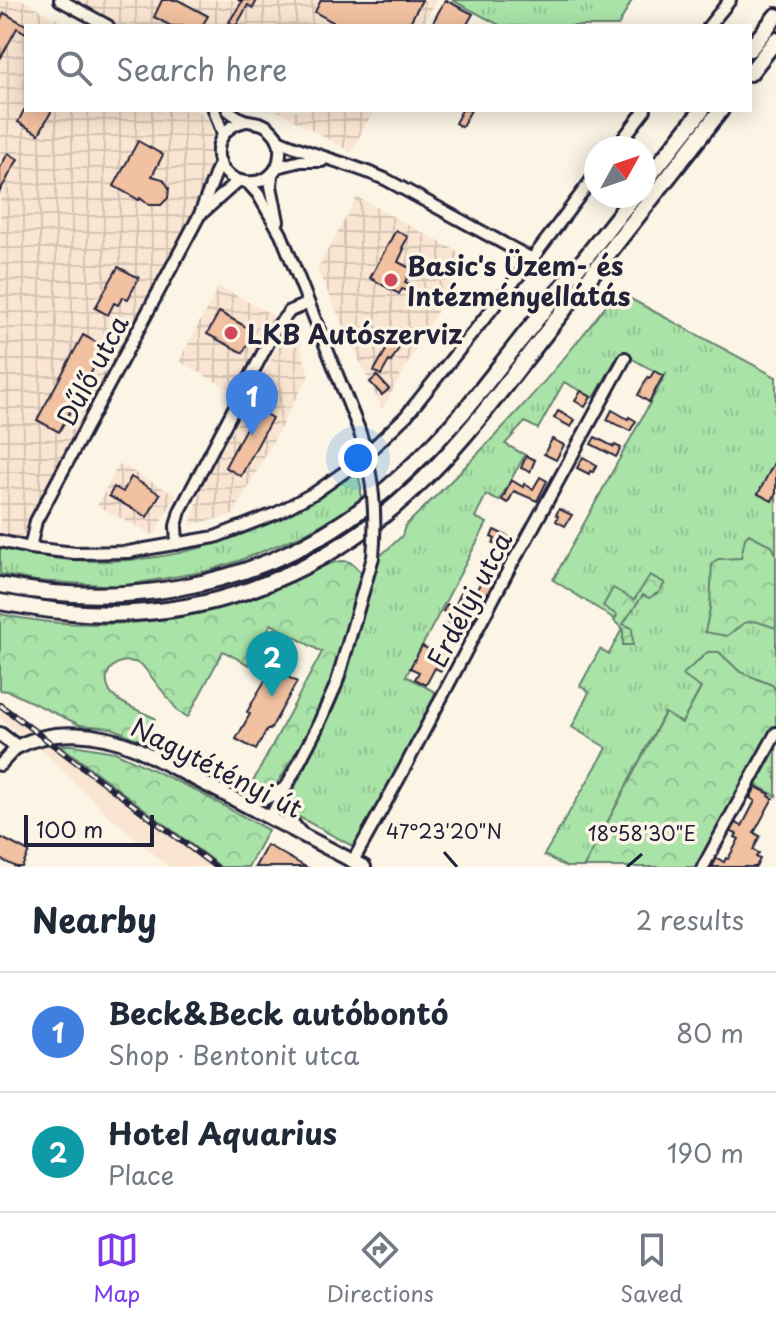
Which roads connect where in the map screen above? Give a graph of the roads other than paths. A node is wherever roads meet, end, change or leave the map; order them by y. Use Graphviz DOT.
graph roads {
  1 [pos="60,0"];
  2 [pos="730,0"];
  3 [pos="776,16"];
  4 [pos="104,24"];
  5 [pos="711,24"];
  6 [pos="776,40"];
  7 [pos="752,46"];
  8 [pos="752,70"];
  9 [pos="215,112"];
  10 [pos="231,112"];
  11 [pos="643,112"];
  12 [pos="700,112"];
  13 [pos="719,112"];
  14 [pos="246,121"];
  15 [pos="223,134"];
  16 [pos="625,136"];
  17 [pos="278,140"];
  18 [pos="336,161"];
  19 [pos="220,162"];
  20 [pos="656,168"];
  21 [pos="275,170"];
  22 [pos="243,182"];
  23 [pos="584,190"];
  24 [pos="625,208"];
  25 [pos="200,214"];
  26 [pos="281,234"];
  27 [pos="532,259"];
  28 [pos="307,304"];
  29 [pos="625,358"];
  30 [pos="0,541"];
  31 [pos="177,544"];
  32 [pos="30,548"];
  33 [pos="0,585"];
  34 [pos="0,602"];
  35 [pos="776,733"];
  36 [pos="0,734"];
  37 [pos="17,747"];
  38 [pos="0,765"];
  39 [pos="287,787"];
  40 [pos="238,801"];
  41 [pos="270,818"];
  42 [pos="302,835"];
  43 [pos="358,864"];
  44 [pos="703,867"];
  1 -- 4 [label="street"];
  2 -- 5 [label="street"];
  3 -- 7 [label="highway"];
  6 -- 8 [label="highway"];
  9 -- 15 [label="street"];
  10 -- 14 [label="street"];
  11 -- 16 [label="street"];
  12 -- 20 [label="highway"];
  13 -- 34 [label="highway"];
  14 -- 15 [label="street"];
  14 -- 17 [label="street"];
  15 -- 19 [label="street"];
  17 -- 18 [label="street"];
  17 -- 21 [label="street"];
  18 -- 21 [label="street"];
  18 -- 27 [label="street"];
  19 -- 22 [label="street"];
  19 -- 25 [label="street, Dűlő utca"];
  21 -- 22 [label="street"];
  21 -- 26 [label="street"];
  22 -- 25 [label="street, Dűlő utca"];
  22 -- 26 [label="street"];
  23 -- 27 [label="street"];
  24 -- 33 [label="highway"];
  25 -- 32 [label="street, Dűlő utca"];
  26 -- 28 [label="street"];
  27 -- 31 [label="street"];
  28 -- 31 [label="street"];
  28 -- 39 [label="street, bridge"];
  29 -- 43 [label="street, Erdélyi utca"];
  30 -- 32 [label="street"];
  31 -- 32 [label="street"];
  35 -- 44 [label="street"];
  36 -- 37 [label="main road"];
  37 -- 38 [label="street"];
  37 -- 40 [label="main road, Nagytétényi út"];
  39 -- 40 [label="street"];
  39 -- 41 [label="street"];
  39 -- 42 [label="street"];
  40 -- 41 [label="main road, Nagytétényi út"];
  41 -- 42 [label="main road, Nagytétényi út"];
  42 -- 43 [label="main road, Nagytétényi út"];
}
